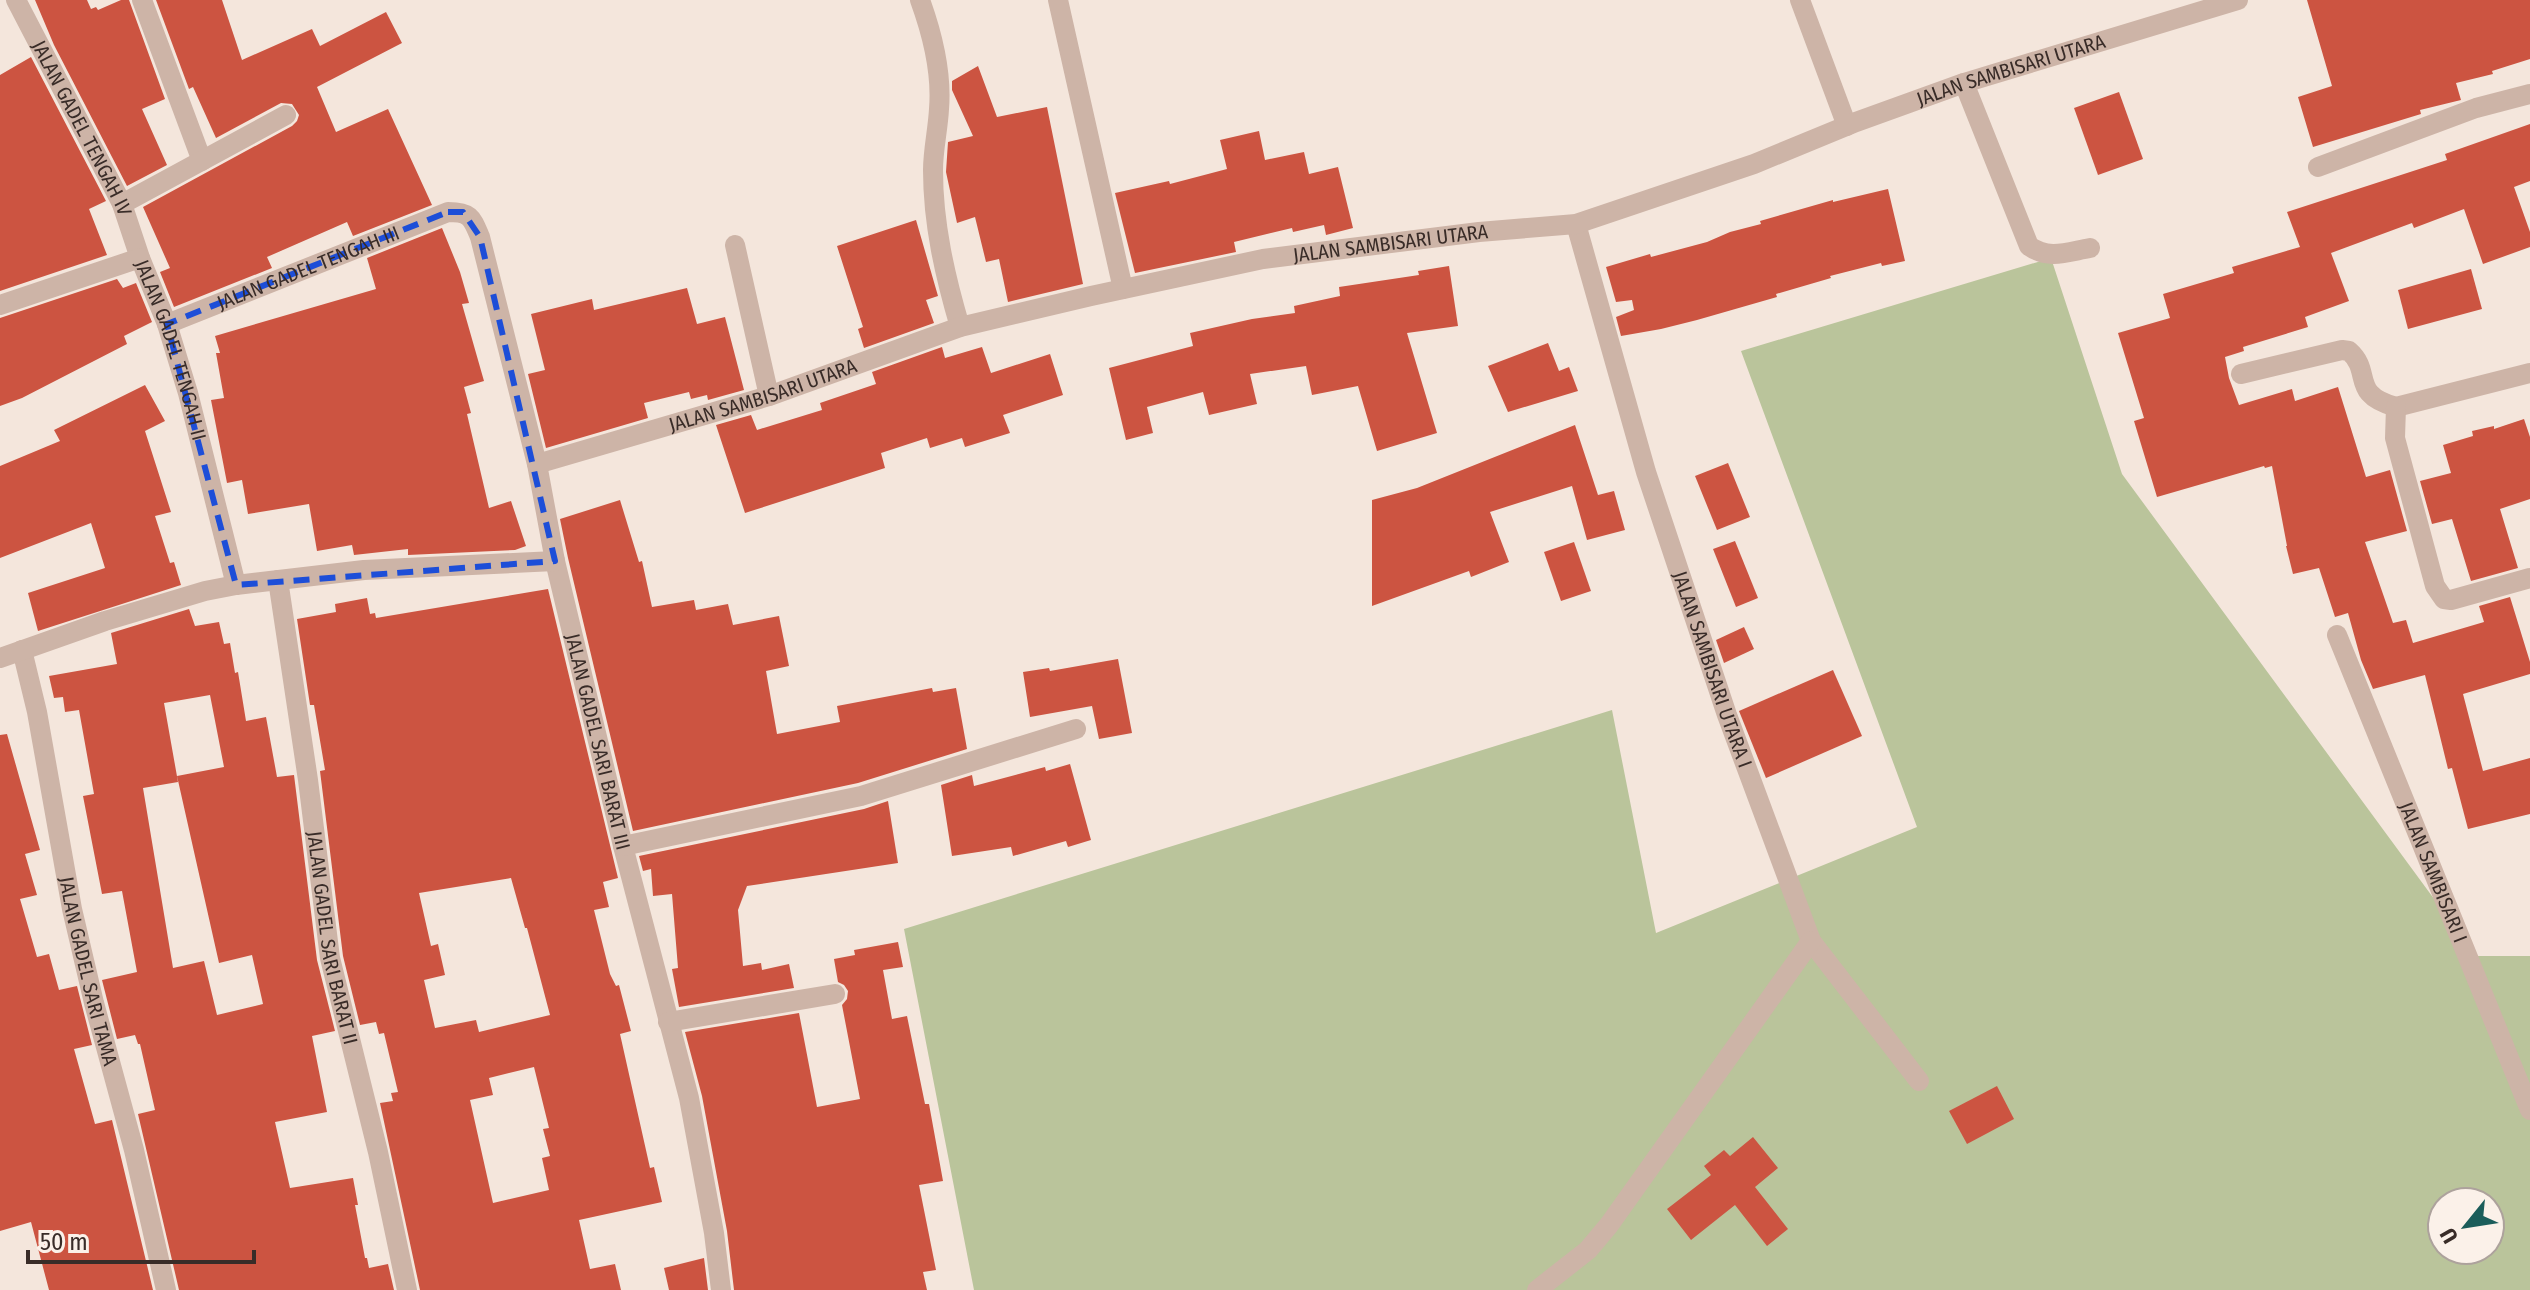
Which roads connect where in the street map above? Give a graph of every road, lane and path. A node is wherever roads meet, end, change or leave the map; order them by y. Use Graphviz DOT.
graph roads {
  1 [pos="16,0"];
  2 [pos="142,0"];
  3 [pos="920,0"];
  4 [pos="1058,0"];
  5 [pos="1800,0"];
  6 [pos="2233,1"];
  7 [pos="1964,83"];
  8 [pos="2530,94"];
  9 [pos="286,115"];
  10 [pos="1847,126"];
  11 [pos="202,161"];
  12 [pos="2318,167"];
  13 [pos="122,204"];
  14 [pos="448,212"];
  15 [pos="1576,224"];
  16 [pos="735,245"];
  17 [pos="2090,248"];
  18 [pos="140,258"];
  19 [pos="1123,289"];
  20 [pos="0,305"];
  21 [pos="167,324"];
  22 [pos="960,327"];
  23 [pos="2530,373"];
  24 [pos="2241,374"];
  25 [pos="769,396"];
  26 [pos="2396,407"];
  27 [pos="537,464"];
  28 [pos="555,561"];
  29 [pos="2530,578"];
  30 [pos="278,580"];
  31 [pos="236,585"];
  32 [pos="2337,635"];
  33 [pos="22,650"];
  34 [pos="0,658"];
  35 [pos="1076,729"];
  36 [pos="623,846"];
  37 [pos="1811,941"];
  38 [pos="835,994"];
  39 [pos="668,1022"];
  40 [pos="1919,1081"];
  41 [pos="2530,1110"];
  42 [pos="166,1290"];
  43 [pos="407,1290"];
  44 [pos="721,1290"];
  45 [pos="1537,1290"];
  1 -- 13 [label="street, JALAN GADEL TENGAH IV"];
  2 -- 11 [label="street"];
  3 -- 22 [label="street"];
  4 -- 19 [label="street"];
  5 -- 10 [label="street"];
  6 -- 7 [label="street, JALAN SAMBISARI UTARA"];
  7 -- 10 [label="street, JALAN SAMBISARI UTARA"];
  7 -- 17 [label="street"];
  8 -- 12 [label="street"];
  9 -- 11 [label="street"];
  10 -- 15 [label="street, JALAN SAMBISARI UTARA"];
  11 -- 13 [label="street"];
  13 -- 18 [label="street, JALAN GADEL TENGAH IV"];
  14 -- 21 [label="street, JALAN GADEL TENGAH III"];
  14 -- 27 [label="street, JALAN GADEL SARI BARAT III"];
  15 -- 19 [label="street, JALAN SAMBISARI UTARA"];
  15 -- 37 [label="street, JALAN SAMBISARI UTARA I"];
  16 -- 25 [label="street"];
  18 -- 20 [label="street, JALAN GADEL TENGAH II"];
  18 -- 21 [label="street, JALAN GADEL TENGAH II"];
  19 -- 22 [label="street, JALAN SAMBISARI UTARA"];
  21 -- 31 [label="street, JALAN GADEL TENGAH II"];
  22 -- 25 [label="street, JALAN SAMBISARI UTARA"];
  23 -- 26 [label="street"];
  24 -- 26 [label="street"];
  25 -- 27 [label="street, JALAN SAMBISARI UTARA"];
  26 -- 29 [label="street"];
  27 -- 28 [label="street, JALAN GADEL SARI BARAT III"];
  28 -- 30 [label="street"];
  28 -- 36 [label="street, JALAN GADEL SARI BARAT III"];
  30 -- 31 [label="street"];
  30 -- 43 [label="street, JALAN GADEL SARI BARAT II"];
  31 -- 33 [label="street"];
  32 -- 41 [label="street, JALAN SAMBISARI I"];
  33 -- 34 [label="street"];
  33 -- 42 [label="street, JALAN GADEL SARI TAMA"];
  35 -- 36 [label="street"];
  36 -- 39 [label="street, JALAN GADEL SARI BARAT III"];
  37 -- 40 [label="street, JALAN SAMBISARI UTARA I"];
  37 -- 45 [label="street"];
  38 -- 39 [label="street"];
  39 -- 44 [label="street, JALAN GADEL SARI BARAT III"];
}
